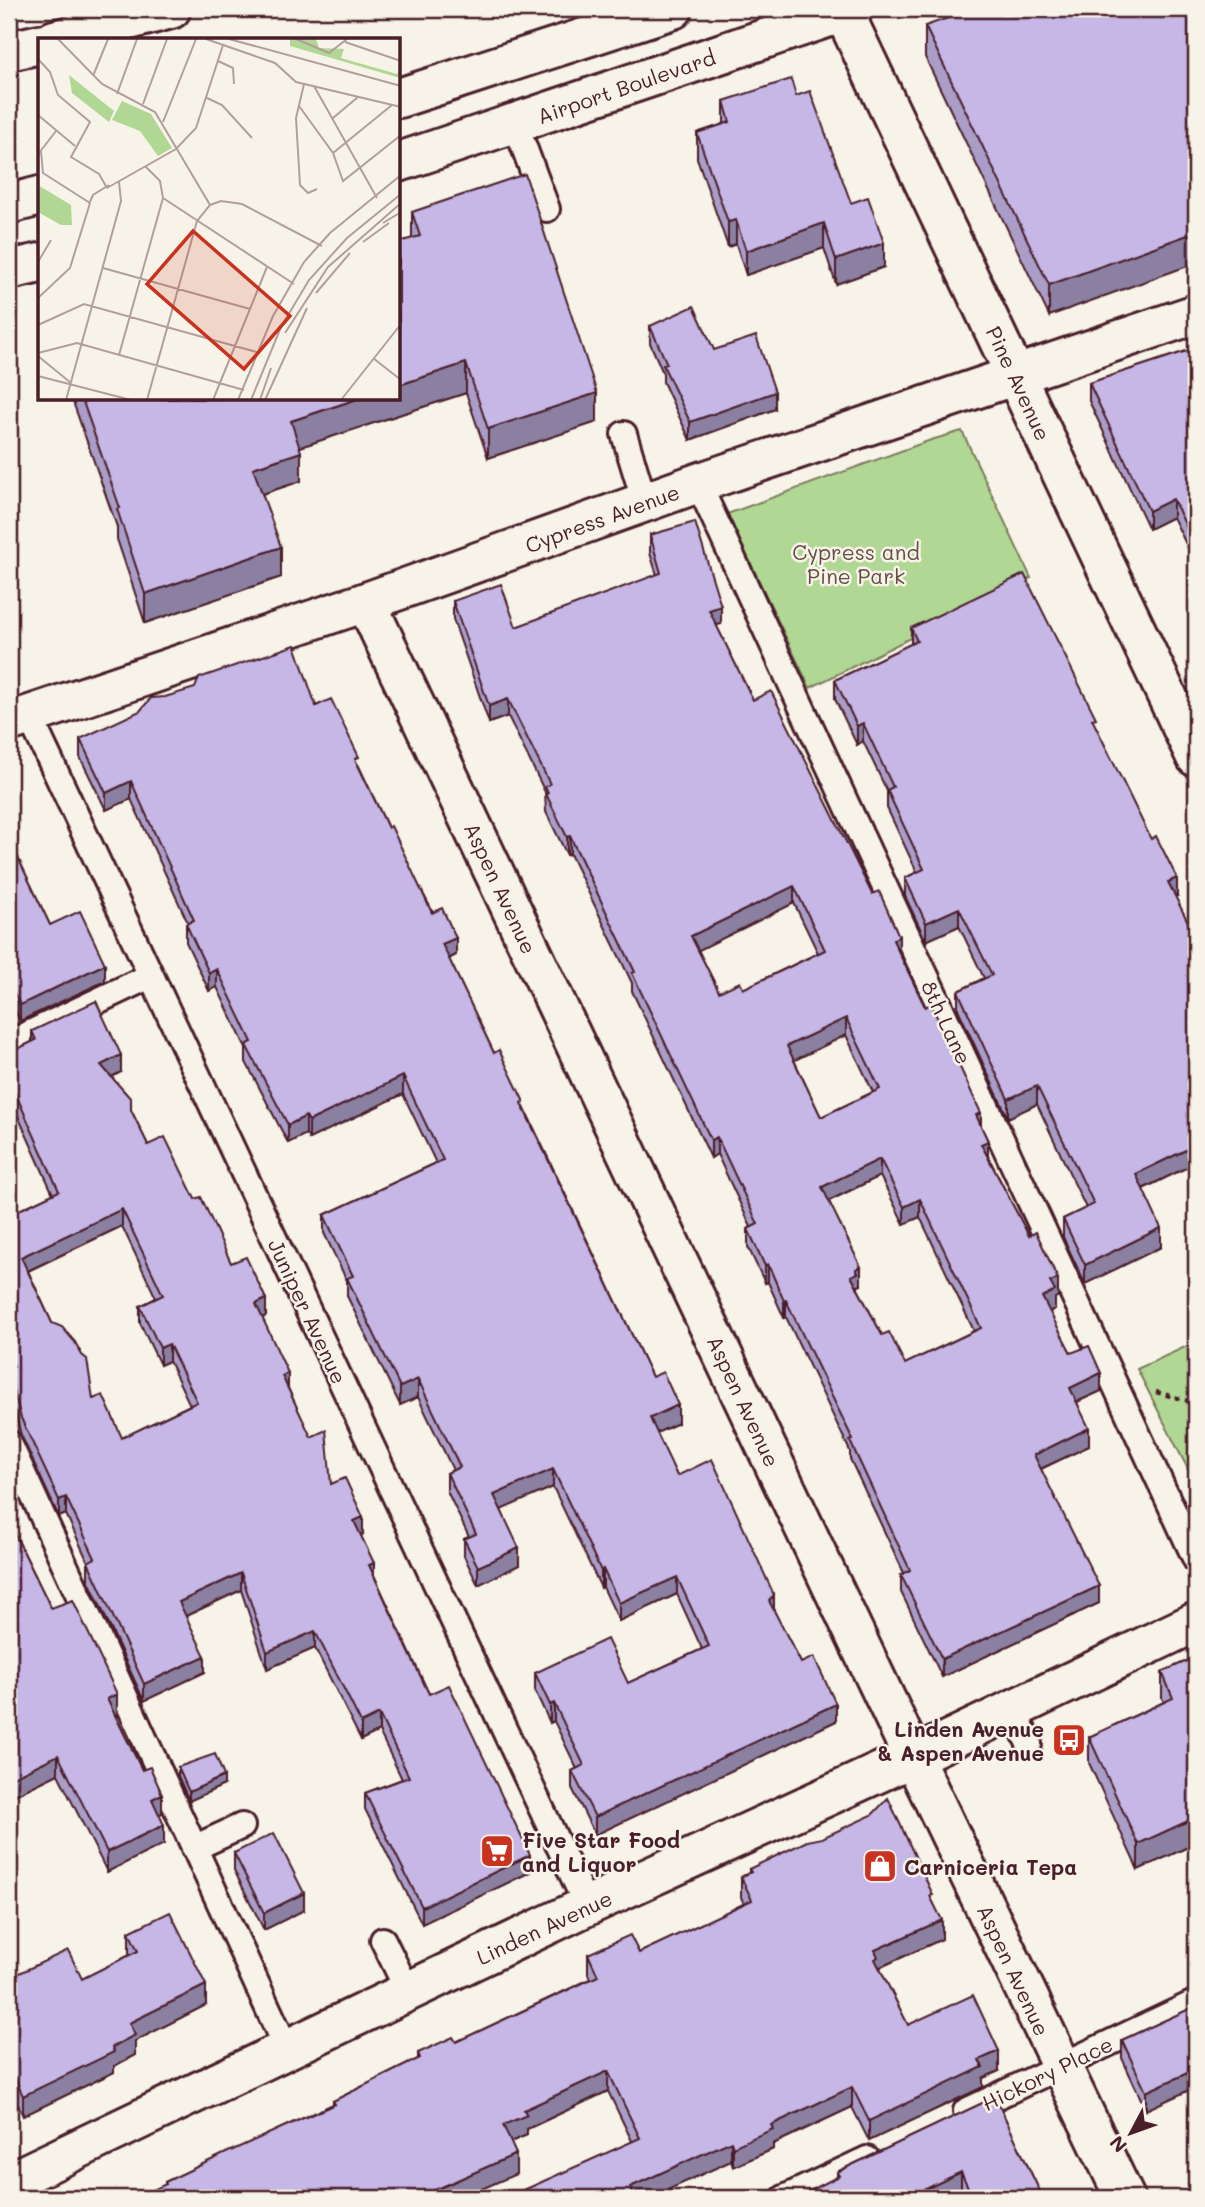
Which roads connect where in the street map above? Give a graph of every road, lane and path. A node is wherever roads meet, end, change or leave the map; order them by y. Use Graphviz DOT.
graph roads {
  1 [pos="171,9"];
  2 [pos="673,9"];
  3 [pos="846,10"];
  4 [pos="62,38"];
  5 [pos="38,44"];
  6 [pos="9,51"];
  7 [pos="401,97"];
  8 [pos="515,123"];
  9 [pos="401,161"];
  10 [pos="38,197"];
  11 [pos="9,204"];
  12 [pos="547,209"];
  13 [pos="38,263"];
  14 [pos="9,270"];
  15 [pos="1196,314"];
  16 [pos="1016,376"];
  17 [pos="624,434"];
  18 [pos="698,483"];
  19 [pos="645,503"];
  20 [pos="366,602"];
  21 [pos="19,718"];
  22 [pos="1196,757"];
  23 [pos="150,976"];
  24 [pos="9,1044"];
  25 [pos="9,1443"];
  26 [pos="1196,1560"];
  27 [pos="1196,1622"];
  28 [pos="1014,1710"];
  29 [pos="1029,1744"];
  30 [pos="913,1758"];
  31 [pos="242,1826"];
  32 [pos="194,1848"];
  33 [pos="587,1906"];
  34 [pos="383,1940"];
  35 [pos="408,1991"];
  36 [pos="1196,2001"];
  37 [pos="286,2050"];
  38 [pos="1060,2067"];
  39 [pos="947,2121"];
  40 [pos="884,2150"];
  41 [pos="9,2182"];
  42 [pos="784,2198"];
  43 [pos="1125,2198"];
  1 -- 4 [label="main road"];
  2 -- 7 [label="main road"];
  3 -- 8 [label="main road, Airport Boulevard"];
  3 -- 16 [label="main road, Pine Avenue"];
  5 -- 6 [label="main road"];
  8 -- 9 [label="main road, Airport Boulevard"];
  8 -- 12 [label="lane"];
  10 -- 11 [label="main road"];
  13 -- 14 [label="main road"];
  15 -- 16 [label="main road, Cypress Avenue"];
  16 -- 18 [label="main road, Cypress Avenue"];
  16 -- 22 [label="main road, Pine Avenue"];
  17 -- 19 [label="lane"];
  18 -- 19 [label="main road, Cypress Avenue"];
  18 -- 26 [label="lane, 8th Lane"];
  19 -- 20 [label="main road, Cypress Avenue"];
  20 -- 21 [label="main road, Cypress Avenue"];
  20 -- 30 [label="main road, Aspen Avenue"];
  21 -- 23 [label="lane, Juniper Avenue"];
  23 -- 24 [label="lane"];
  23 -- 33 [label="lane, Juniper Avenue"];
  25 -- 32 [label="lane"];
  27 -- 28 [label="main road, Linden Avenue"];
  28 -- 29 [label="lane"];
  28 -- 30 [label="main road, Linden Avenue"];
  30 -- 33 [label="main road, Linden Avenue"];
  30 -- 38 [label="main road, Aspen Avenue"];
  31 -- 32 [label="lane"];
  32 -- 37 [label="lane"];
  33 -- 35 [label="main road, Linden Avenue"];
  34 -- 35 [label="lane"];
  35 -- 37 [label="main road, Linden Avenue"];
  36 -- 38 [label="lane, Hickory Place"];
  37 -- 41 [label="main road, Linden Avenue"];
  38 -- 39 [label="lane, Hickory Place"];
  38 -- 43 [label="main road, Aspen Avenue"];
  40 -- 42 [label="lane"];
}
